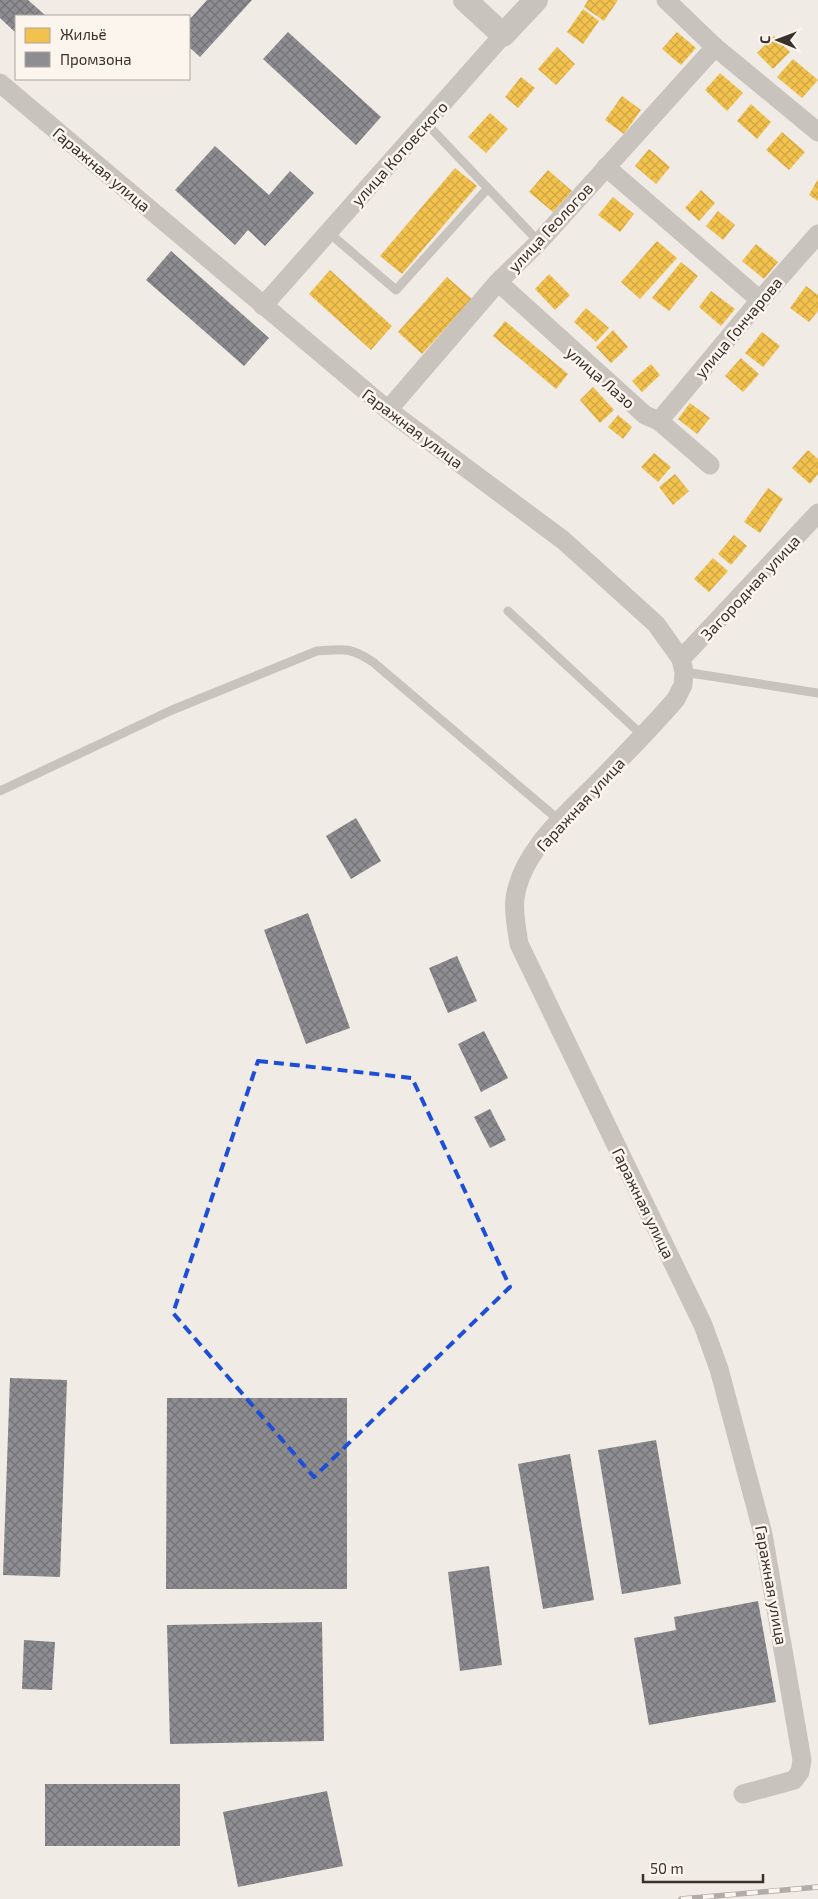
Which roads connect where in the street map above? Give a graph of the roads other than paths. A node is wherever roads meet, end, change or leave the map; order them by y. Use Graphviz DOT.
graph roads {
  1 [pos="465,0"];
  2 [pos="536,0"];
  3 [pos="666,0"];
  4 [pos="503,35"];
  5 [pos="715,46"];
  6 [pos="0,83"];
  7 [pos="426,123"];
  8 [pos="818,132"];
  9 [pos="606,167"];
  10 [pos="488,188"];
  11 [pos="328,232"];
  12 [pos="818,234"];
  13 [pos="539,242"];
  14 [pos="498,282"];
  15 [pos="760,300"];
  16 [pos="263,306"];
  17 [pos="388,410"];
  18 [pos="659,421"];
  19 [pos="710,465"];
  20 [pos="818,513"];
  21 [pos="508,611"];
  22 [pos="683,666"];
  23 [pos="818,693"];
  24 [pos="643,736"];
  25 [pos="0,791"];
  26 [pos="560,821"];
  27 [pos="743,1794"];
  1 -- 4 [label="street"];
  2 -- 4 [label="street, улица Котовского"];
  3 -- 5 [label="street"];
  4 -- 7 [label="street, улица Котовского"];
  5 -- 8 [label="street"];
  5 -- 9 [label="street, улица Геологов"];
  6 -- 16 [label="street, Гаражная улица"];
  7 -- 10 [label="lane"];
  7 -- 11 [label="street, улица Котовского"];
  9 -- 13 [label="street, улица Геологов"];
  9 -- 15 [label="street"];
  10 -- 11 [label="lane"];
  10 -- 13 [label="lane"];
  11 -- 16 [label="street, улица Котовского"];
  12 -- 15 [label="street, улица Гончарова"];
  13 -- 14 [label="street, улица Геологов"];
  14 -- 17 [label="street, улица Геологов"];
  14 -- 18 [label="street, улица Лазо"];
  15 -- 18 [label="street, улица Гончарова"];
  16 -- 17 [label="street, Гаражная улица"];
  17 -- 22 [label="street, Гаражная улица"];
  18 -- 19 [label="street, улица Лазо"];
  20 -- 22 [label="street, Загородная улица"];
  21 -- 24 [label="lane"];
  22 -- 23 [label="lane"];
  22 -- 24 [label="street, Гаражная улица"];
  24 -- 26 [label="street, Гаражная улица"];
  25 -- 26 [label="lane"];
  26 -- 27 [label="street, Гаражная улица"];
}
